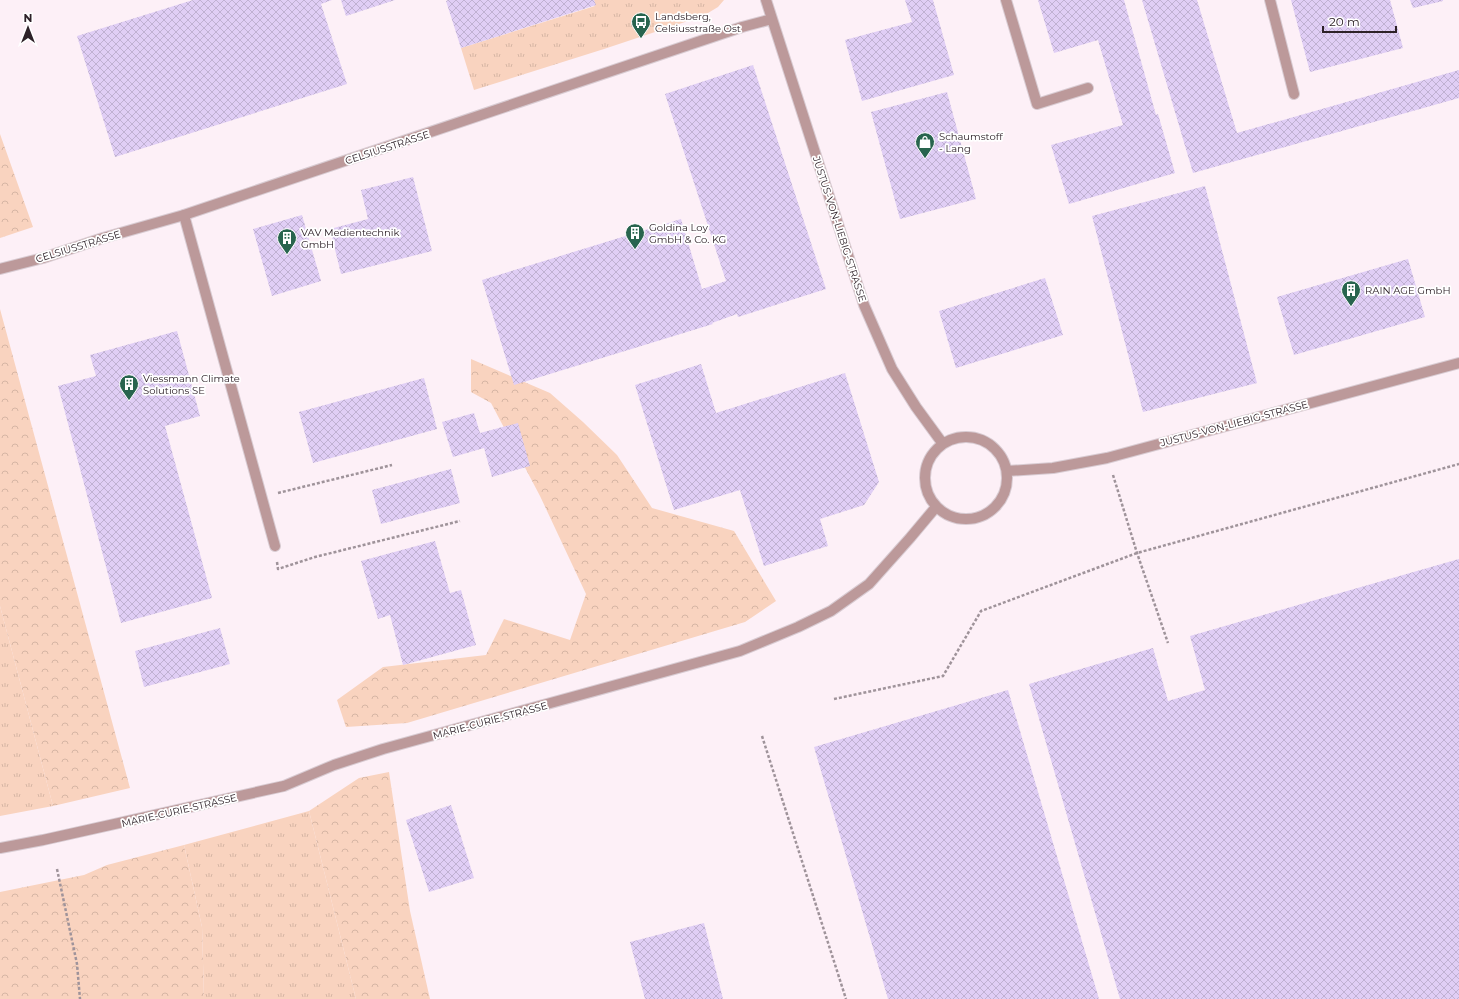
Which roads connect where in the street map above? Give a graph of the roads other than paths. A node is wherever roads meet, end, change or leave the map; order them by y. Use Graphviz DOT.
graph roads {
  1 [pos="766,0"];
  2 [pos="1006,0"];
  3 [pos="1270,0"];
  4 [pos="772,18"];
  5 [pos="1088,88"];
  6 [pos="1294,94"];
  7 [pos="184,214"];
  8 [pos="0,269"];
  9 [pos="1459,363"];
  10 [pos="943,444"];
  11 [pos="1007,470"];
  12 [pos="936,507"];
  13 [pos="275,546"];
  14 [pos="0,848"];
  1 -- 4 [label="street, JUSTUS-VON-LIEBIG-STRASSE"];
  2 -- 5 [label="street"];
  3 -- 6 [label="street"];
  4 -- 7 [label="street, CELSIUSSTRASSE"];
  4 -- 10 [label="street, JUSTUS-VON-LIEBIG-STRASSE"];
  7 -- 8 [label="street, CELSIUSSTRASSE"];
  7 -- 13 [label="street"];
  9 -- 11 [label="street, JUSTUS-VON-LIEBIG-STRASSE"];
  10 -- 11 [label="street"];
  10 -- 12 [label="street"];
  11 -- 12 [label="street"];
  12 -- 14 [label="street, MARIE-CURIE-STRASSE"];
}
